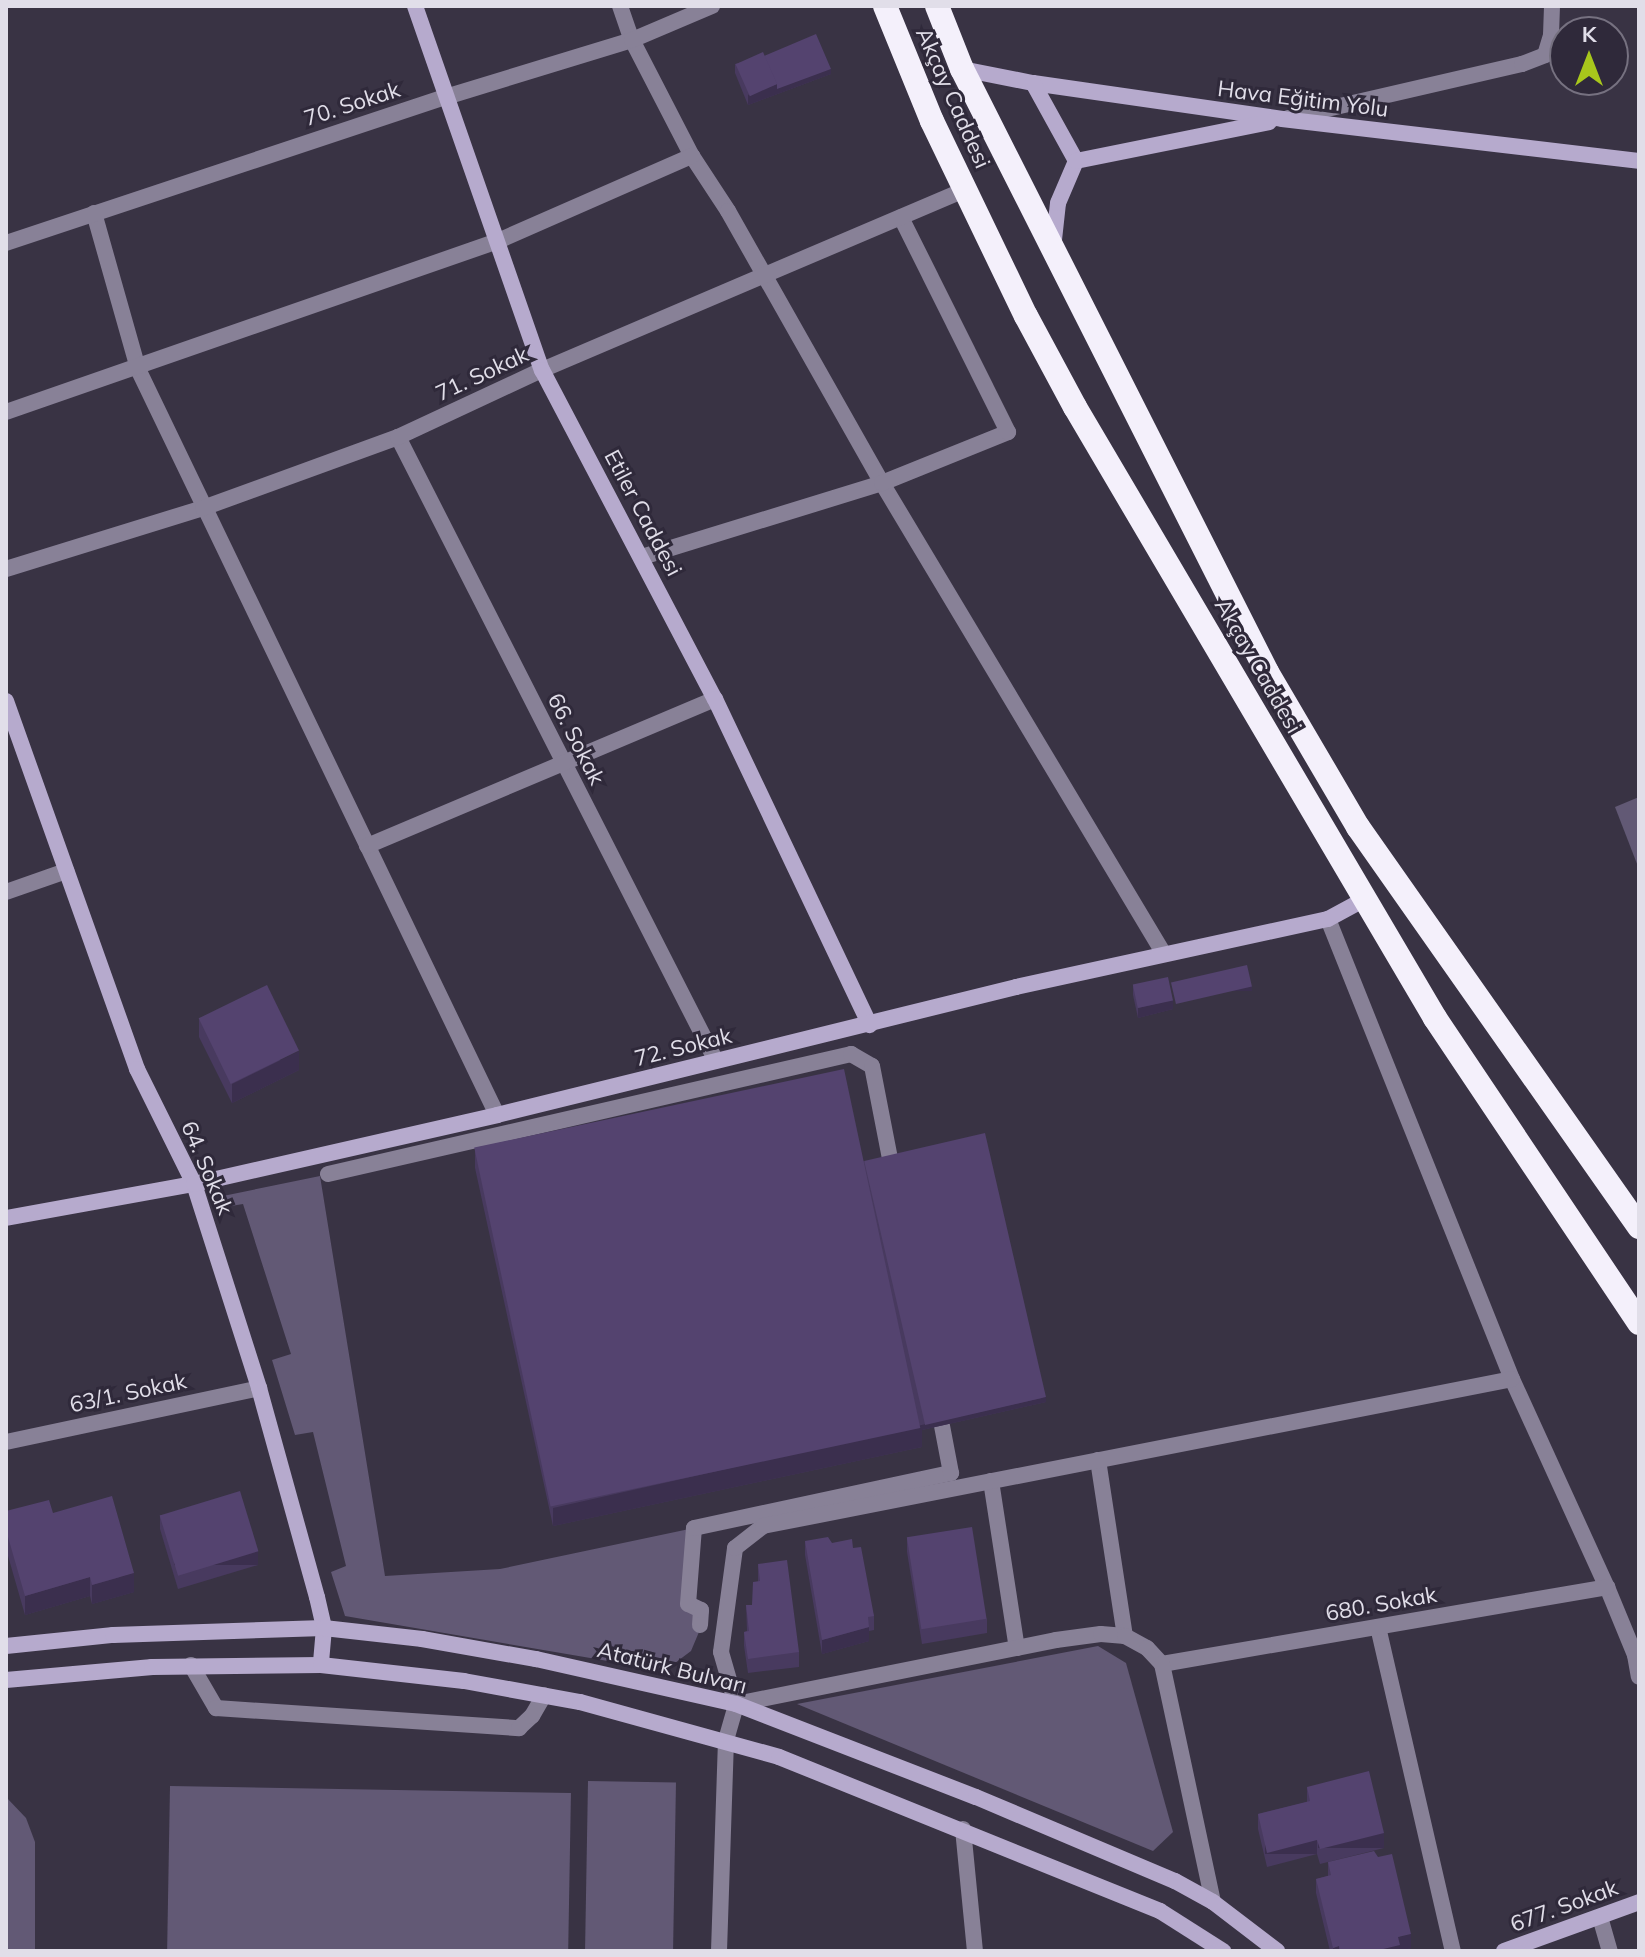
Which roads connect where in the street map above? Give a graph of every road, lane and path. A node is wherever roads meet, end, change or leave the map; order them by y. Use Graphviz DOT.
graph roads {
  1 [pos="415,6"];
  2 [pos="620,6"];
  3 [pos="712,6"];
  4 [pos="885,6"];
  5 [pos="937,6"];
  6 [pos="1552,6"];
  7 [pos="632,40"];
  8 [pos="962,69"];
  9 [pos="1033,83"];
  10 [pos="449,96"];
  11 [pos="1282,119"];
  12 [pos="692,156"];
  13 [pos="1076,161"];
  14 [pos="1639,161"];
  15 [pos="965,190"];
  16 [pos="94,213"];
  17 [pos="901,217"];
  18 [pos="498,241"];
  19 [pos="6,243"];
  20 [pos="1053,251"];
  21 [pos="762,276"];
  22 [pos="138,369"];
  23 [pos="542,370"];
  24 [pos="6,412"];
  25 [pos="398,437"];
  26 [pos="882,483"];
  27 [pos="203,508"];
  28 [pos="642,557"];
  29 [pos="6,569"];
  30 [pos="715,699"];
  31 [pos="6,701"];
  32 [pos="563,763"];
  33 [pos="367,846"];
  34 [pos="66,871"];
  35 [pos="6,892"];
  36 [pos="1365,899"];
  37 [pos="1328,919"];
  38 [pos="1164,954"];
  39 [pos="870,1025"];
  40 [pos="716,1061"];
  41 [pos="497,1115"];
  42 [pos="328,1174"];
  43 [pos="194,1184"];
  44 [pos="896,1191"];
  45 [pos="6,1218"];
  46 [pos="1639,1227"];
  47 [pos="1639,1323"];
  48 [pos="1512,1379"];
  49 [pos="259,1388"];
  50 [pos="936,1394"];
  51 [pos="6,1442"];
  52 [pos="1098,1460"];
  53 [pos="991,1481"];
  54 [pos="1607,1587"];
  55 [pos="700,1625"];
  56 [pos="1378,1627"];
  57 [pos="324,1628"];
  58 [pos="1125,1636"];
  59 [pos="8,1641"];
  60 [pos="1017,1648"];
  61 [pos="1162,1664"];
  62 [pos="191,1665"];
  63 [pos="321,1665"];
  64 [pos="1639,1677"];
  65 [pos="6,1680"];
  66 [pos="544,1695"];
  67 [pos="736,1704"];
  68 [pos="726,1740"];
  69 [pos="963,1829"];
  70 [pos="1213,1902"];
  71 [pos="1639,1902"];
  72 [pos="1600,1917"];
  73 [pos="719,1951"];
  74 [pos="975,1951"];
  75 [pos="1223,1951"];
  76 [pos="1277,1951"];
  77 [pos="1453,1951"];
  78 [pos="1504,1951"];
  79 [pos="1610,1951"];
  1 -- 10 [label="street, Etiler Caddesi"];
  2 -- 7 [label="street"];
  3 -- 7 [label="street, 70. Sokak"];
  4 -- 15 [label="highway, Akçay Caddesi"];
  5 -- 8 [label="highway, Akçay Caddesi"];
  6 -- 11 [label="street"];
  7 -- 10 [label="street, 70. Sokak"];
  7 -- 12 [label="street"];
  8 -- 9 [label="street, Hava Eğitim Yolu"];
  8 -- 20 [label="highway, Akçay Caddesi"];
  9 -- 11 [label="street, Hava Eğitim Yolu"];
  9 -- 13 [label="street"];
  10 -- 16 [label="street, 70. Sokak"];
  10 -- 18 [label="street, Etiler Caddesi"];
  11 -- 13 [label="street"];
  11 -- 14 [label="street, Hava Eğitim Yolu"];
  12 -- 18 [label="street"];
  12 -- 21 [label="street"];
  13 -- 20 [label="street"];
  15 -- 17 [label="street, 71. Sokak"];
  15 -- 36 [label="highway, Akçay Caddesi"];
  16 -- 19 [label="street, 70. Sokak"];
  16 -- 22 [label="street"];
  17 -- 21 [label="street, 71. Sokak"];
  17 -- 26 [label="street"];
  18 -- 22 [label="street"];
  18 -- 23 [label="street, Etiler Caddesi"];
  20 -- 46 [label="highway, Akçay Caddesi"];
  21 -- 23 [label="street, 71. Sokak"];
  21 -- 26 [label="street"];
  22 -- 24 [label="street"];
  22 -- 27 [label="street"];
  23 -- 25 [label="street, 71. Sokak"];
  23 -- 28 [label="street, Etiler Caddesi"];
  25 -- 27 [label="street, 71. Sokak"];
  25 -- 32 [label="street, 66. Sokak"];
  26 -- 28 [label="street"];
  26 -- 38 [label="street"];
  27 -- 29 [label="street, 71. Sokak"];
  27 -- 33 [label="street"];
  28 -- 30 [label="street, Etiler Caddesi"];
  30 -- 32 [label="street"];
  30 -- 39 [label="street, Etiler Caddesi"];
  31 -- 34 [label="street, 64. Sokak"];
  32 -- 33 [label="street"];
  32 -- 40 [label="street, 66. Sokak"];
  33 -- 41 [label="street"];
  34 -- 35 [label="street"];
  34 -- 43 [label="street, 64. Sokak"];
  36 -- 37 [label="street, 72. Sokak"];
  36 -- 47 [label="highway, Akçay Caddesi"];
  37 -- 38 [label="street, 72. Sokak"];
  37 -- 48 [label="street"];
  38 -- 39 [label="street, 72. Sokak"];
  39 -- 40 [label="street, 72. Sokak"];
  40 -- 41 [label="street, 72. Sokak"];
  41 -- 43 [label="street, 72. Sokak"];
  42 -- 44 [label="street"];
  43 -- 45 [label="street, 72. Sokak"];
  43 -- 49 [label="street, 64. Sokak"];
  48 -- 52 [label="street"];
  48 -- 54 [label="street"];
  49 -- 51 [label="street, 63/1. Sokak"];
  49 -- 57 [label="street, 64. Sokak"];
  50 -- 55 [label="street"];
  52 -- 53 [label="street"];
  52 -- 58 [label="street"];
  53 -- 60 [label="street"];
  53 -- 67 [label="street"];
  54 -- 56 [label="street, 680. Sokak"];
  54 -- 64 [label="street"];
  56 -- 61 [label="street, 680. Sokak"];
  56 -- 77 [label="street"];
  57 -- 59 [label="street, Atatürk Bulvarı"];
  57 -- 63 [label="street, 64. Sokak"];
  57 -- 67 [label="street, Atatürk Bulvarı"];
  58 -- 60 [label="street"];
  58 -- 61 [label="street"];
  60 -- 67 [label="street"];
  61 -- 70 [label="street"];
  62 -- 63 [label="street"];
  62 -- 65 [label="street"];
  62 -- 66 [label="street"];
  63 -- 66 [label="street"];
  66 -- 68 [label="street"];
  67 -- 68 [label="street"];
  67 -- 70 [label="street, Atatürk Bulvarı"];
  68 -- 69 [label="street"];
  68 -- 73 [label="street"];
  69 -- 74 [label="street"];
  69 -- 75 [label="street"];
  70 -- 76 [label="street, Atatürk Bulvarı"];
  71 -- 72 [label="street, 677. Sokak"];
  72 -- 78 [label="street, 677. Sokak"];
  72 -- 79 [label="street"];
}
